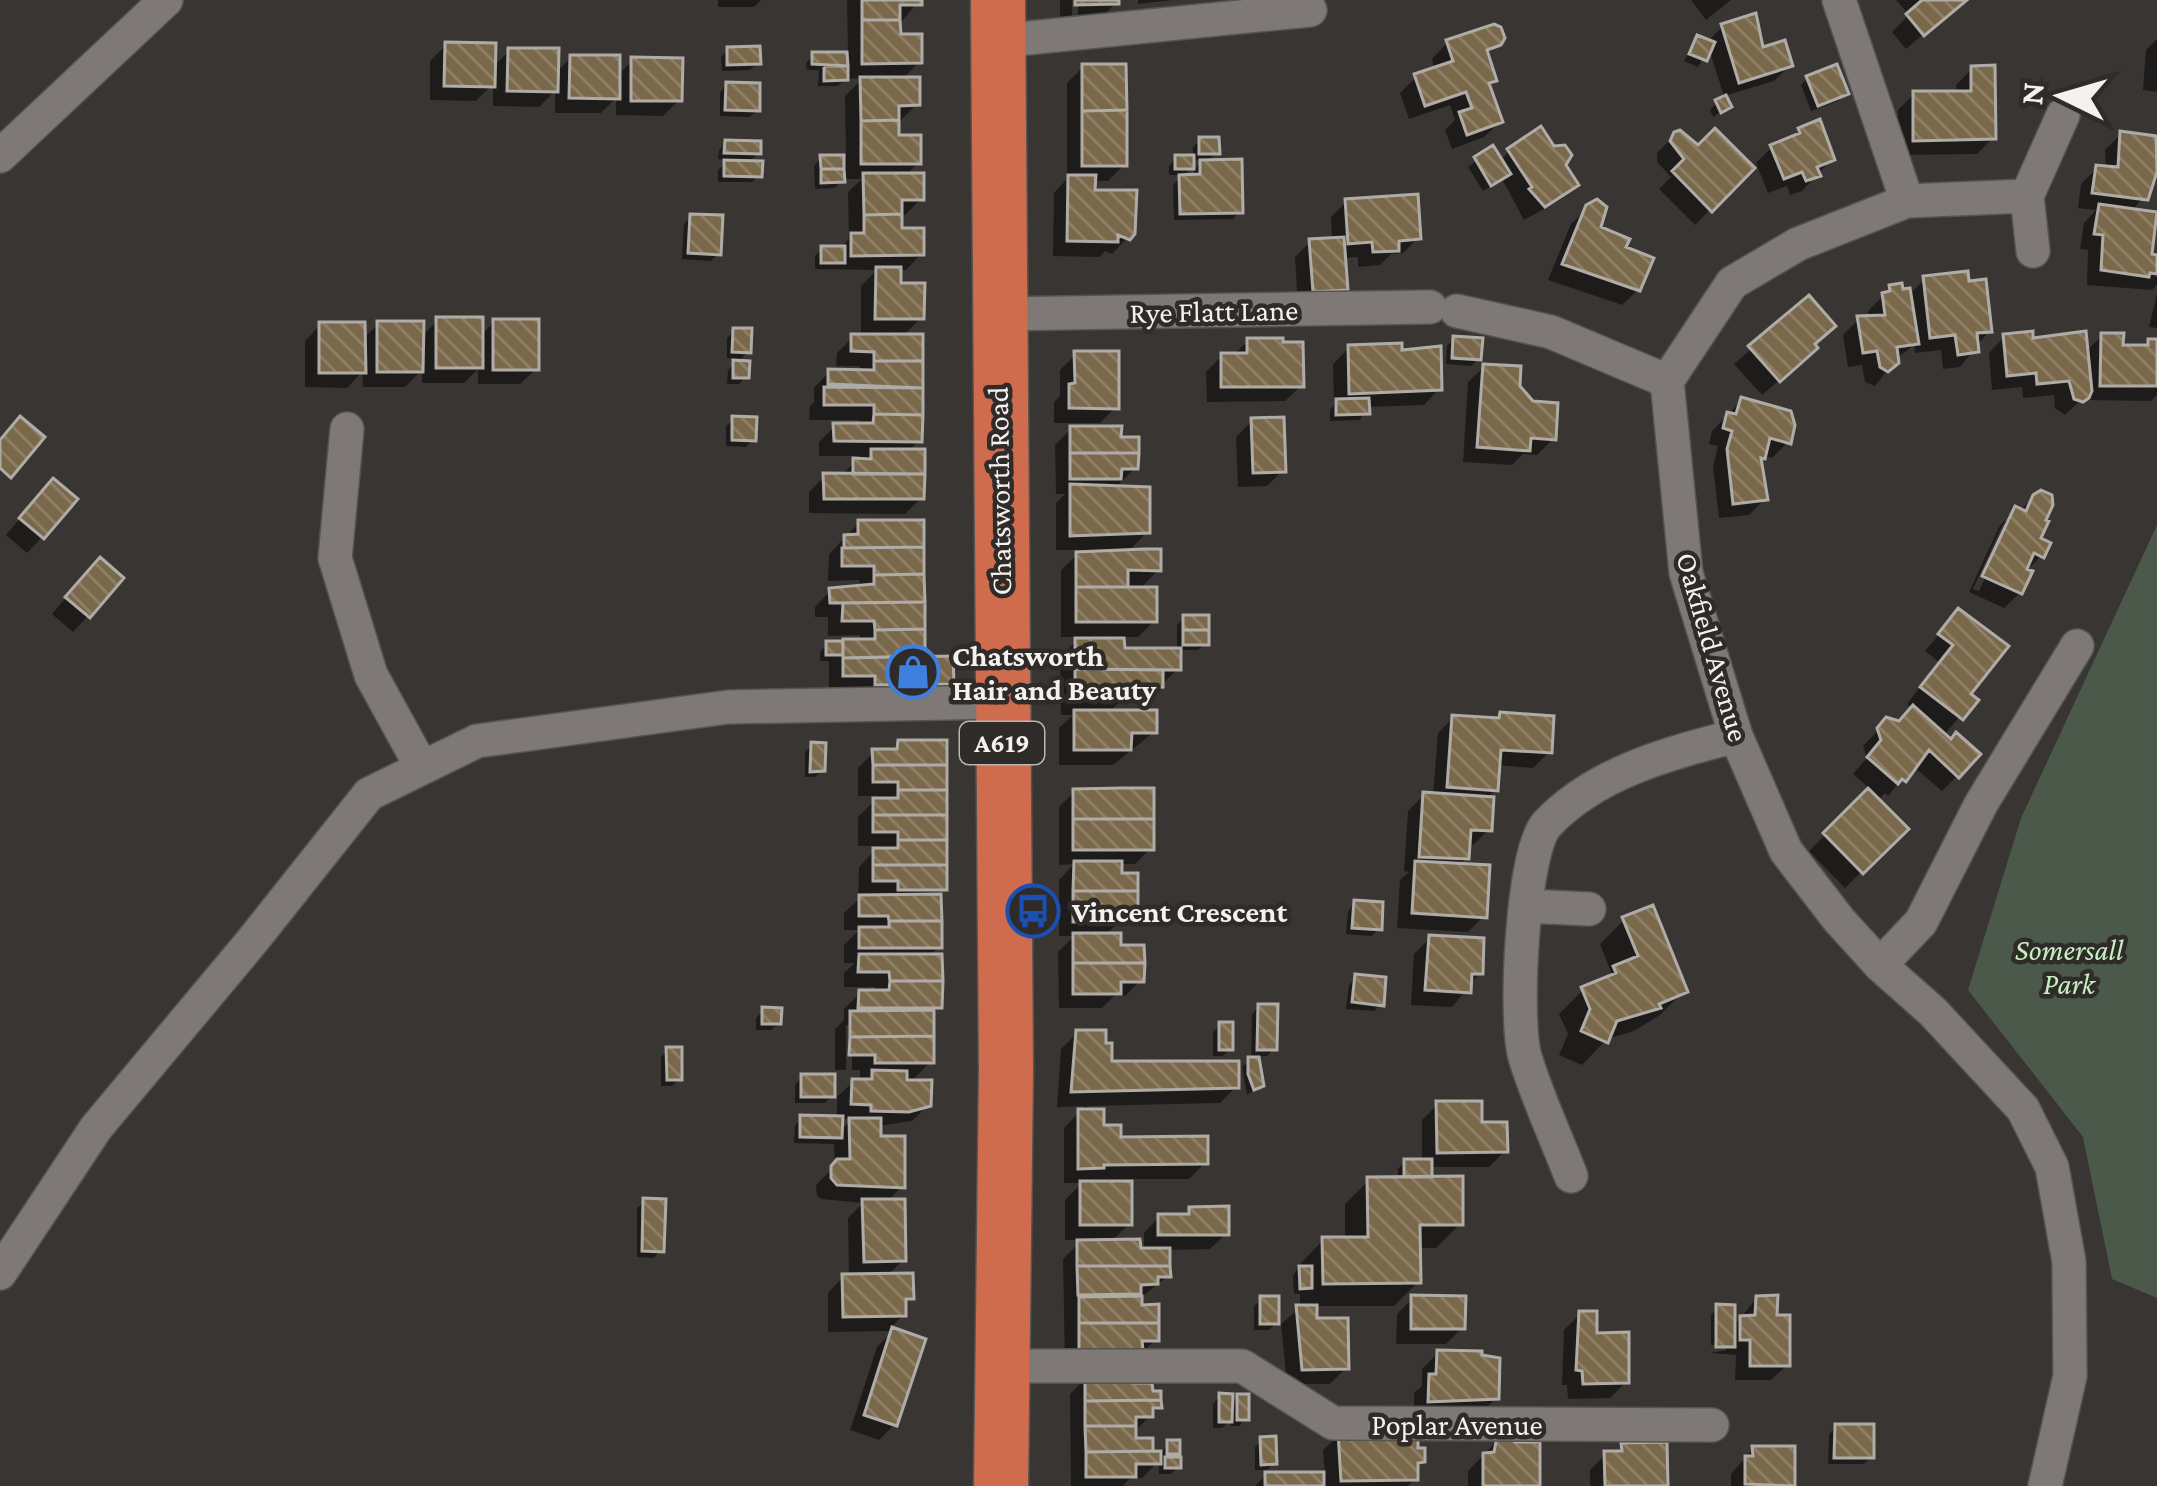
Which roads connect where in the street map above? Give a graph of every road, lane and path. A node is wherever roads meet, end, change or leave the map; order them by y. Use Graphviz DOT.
graph roads {
  1 [pos="166,0"];
  2 [pos="1839,0"];
  3 [pos="1310,10"];
  4 [pos="998,21"];
  5 [pos="2063,115"];
  6 [pos="0,156"];
  7 [pos="2027,196"];
  8 [pos="1906,201"];
  9 [pos="2033,251"];
  10 [pos="998,314"];
  11 [pos="1667,381"];
  12 [pos="346,429"];
  13 [pos="2078,646"];
  14 [pos="1001,702"];
  15 [pos="1736,736"];
  16 [pos="421,766"];
  17 [pos="1526,906"];
  18 [pos="1589,909"];
  19 [pos="1880,965"];
  20 [pos="1571,1176"];
  21 [pos="0,1273"];
  22 [pos="1003,1366"];
  23 [pos="1712,1425"];
  24 [pos="1001,1486"];
  25 [pos="2045,1486"];
  1 -- 6 [label="street"];
  2 -- 8 [label="street"];
  3 -- 4 [label="street"];
  4 -- 10 [label="highway, Chatsworth Road / A619"];
  5 -- 7 [label="street"];
  7 -- 8 [label="street"];
  7 -- 9 [label="street"];
  8 -- 11 [label="street"];
  10 -- 11 [label="street, Rye Flatt Lane"];
  10 -- 14 [label="highway, Chatsworth Road / A619"];
  11 -- 15 [label="street, Oakfield Avenue"];
  12 -- 16 [label="street"];
  13 -- 19 [label="street"];
  14 -- 16 [label="street"];
  14 -- 22 [label="highway, Chatsworth Road / A619"];
  15 -- 17 [label="street"];
  15 -- 19 [label="street, Oakfield Avenue"];
  16 -- 21 [label="street"];
  17 -- 18 [label="street"];
  17 -- 20 [label="street"];
  19 -- 25 [label="street, Oakfield Avenue"];
  22 -- 23 [label="street, Poplar Avenue"];
  22 -- 24 [label="highway, Chatsworth Road / A619"];
}
